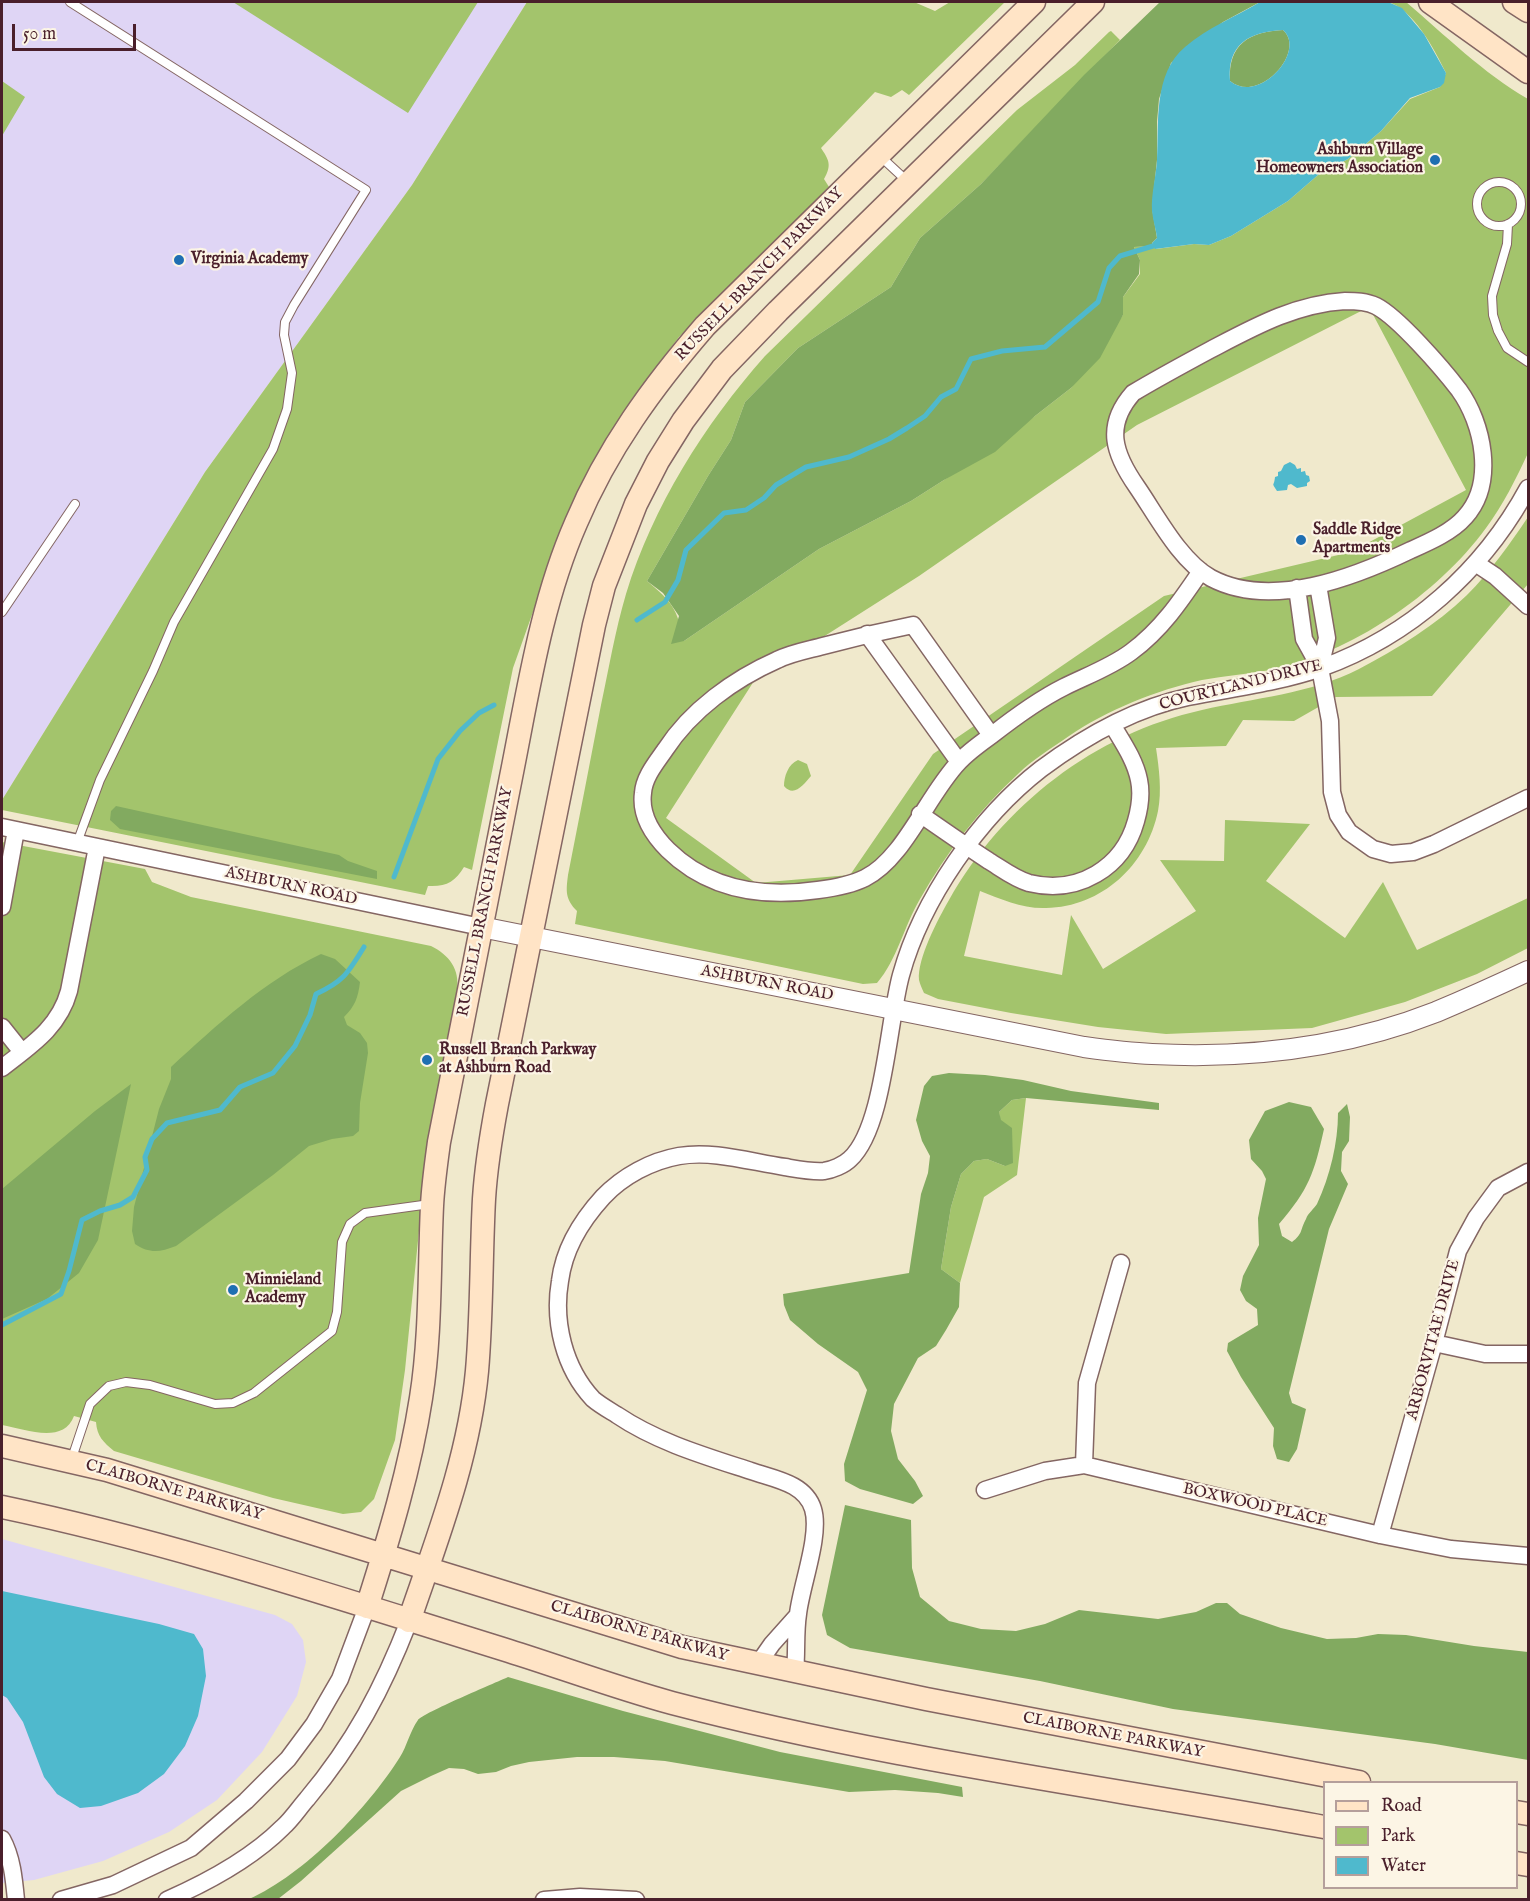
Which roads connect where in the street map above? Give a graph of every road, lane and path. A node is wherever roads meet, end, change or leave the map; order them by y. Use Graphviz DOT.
graph roads {
  1 [pos="70,2"];
  2 [pos="1034,2"];
  3 [pos="1093,2"];
  4 [pos="1430,2"];
  5 [pos="1514,2"];
  6 [pos="1528,11"];
  7 [pos="1528,72"];
  8 [pos="878,155"];
  9 [pos="908,182"];
  10 [pos="1509,225"];
  11 [pos="1528,362"];
  12 [pos="1528,488"];
  13 [pos="75,504"];
  14 [pos="1477,564"];
  15 [pos="1202,571"];
  16 [pos="1318,585"];
  17 [pos="1297,588"];
  18 [pos="1528,606"];
  19 [pos="2,612"];
  20 [pos="867,634"];
  21 [pos="1320,668"];
  22 [pos="1113,726"];
  23 [pos="991,735"];
  24 [pos="959,762"];
  25 [pos="1528,798"];
  26 [pos="921,814"];
  27 [pos="9,829"];
  28 [pos="77,843"];
  29 [pos="97,847"];
  30 [pos="968,847"];
  31 [pos="2,907"];
  32 [pos="481,927"];
  33 [pos="531,938"];
  34 [pos="1528,971"];
  35 [pos="894,1010"];
  36 [pos="2,1027"];
  37 [pos="22,1052"];
  38 [pos="2,1068"];
  39 [pos="1528,1172"];
  40 [pos="432,1204"];
  41 [pos="1121,1263"];
  42 [pos="1434,1343"];
  43 [pos="1528,1354"];
  44 [pos="2,1446"];
  45 [pos="71,1462"];
  46 [pos="1084,1465"];
  47 [pos="985,1490"];
  48 [pos="2,1507"];
  49 [pos="1380,1535"];
  50 [pos="384,1554"];
  51 [pos="1528,1556"];
  52 [pos="427,1569"];
  53 [pos="367,1607"];
  54 [pos="797,1616"];
  55 [pos="410,1621"];
  56 [pos="758,1664"];
  57 [pos="795,1672"];
  58 [pos="1354,1781"];
  59 [pos="1323,1827"];
  60 [pos="2,1839"];
  61 [pos="16,1899"];
  62 [pos="61,1899"];
  63 [pos="167,1899"];
  64 [pos="544,1899"];
  65 [pos="636,1899"];
  1 -- 28 [label="lane"];
  2 -- 8 [label="main road, RUSSELL BRANCH PARKWAY"];
  3 -- 9 [label="main road"];
  4 -- 7 [label="main road"];
  5 -- 6 [label="main road"];
  8 -- 9 [label="lane"];
  8 -- 32 [label="main road, RUSSELL BRANCH PARKWAY"];
  9 -- 33 [label="main road"];
  10 -- 10 [label="lane"];
  10 -- 11 [label="lane"];
  12 -- 14 [label="street, COURTLAND DRIVE"];
  13 -- 19 [label="lane"];
  14 -- 18 [label="street"];
  14 -- 21 [label="street, COURTLAND DRIVE"];
  15 -- 16 [label="street"];
  15 -- 17 [label="street"];
  15 -- 23 [label="street"];
  16 -- 17 [label="street"];
  16 -- 21 [label="street"];
  17 -- 21 [label="street"];
  20 -- 23 [label="street"];
  20 -- 24 [label="street"];
  20 -- 26 [label="street"];
  21 -- 22 [label="street, COURTLAND DRIVE"];
  21 -- 25 [label="street"];
  22 -- 30 [label="street, COURTLAND DRIVE"];
  22 -- 30 [label="street"];
  23 -- 24 [label="street"];
  24 -- 26 [label="street"];
  26 -- 30 [label="street"];
  27 -- 28 [label="street, ASHBURN ROAD"];
  27 -- 31 [label="street"];
  28 -- 29 [label="street, ASHBURN ROAD"];
  29 -- 32 [label="street, ASHBURN ROAD"];
  29 -- 37 [label="street"];
  30 -- 35 [label="street, COURTLAND DRIVE"];
  32 -- 33 [label="street, ASHBURN ROAD"];
  32 -- 40 [label="main road, RUSSELL BRANCH PARKWAY"];
  33 -- 35 [label="street, ASHBURN ROAD"];
  33 -- 52 [label="main road"];
  34 -- 35 [label="street, ASHBURN ROAD"];
  35 -- 54 [label="street, COURTLAND DRIVE"];
  36 -- 37 [label="street"];
  37 -- 38 [label="street"];
  39 -- 42 [label="street, ARBORVITAE DRIVE"];
  40 -- 45 [label="lane"];
  40 -- 50 [label="main road, RUSSELL BRANCH PARKWAY"];
  41 -- 46 [label="street"];
  42 -- 43 [label="street"];
  42 -- 49 [label="street, ARBORVITAE DRIVE"];
  44 -- 45 [label="main road, CLAIBORNE PARKWAY"];
  45 -- 50 [label="main road, CLAIBORNE PARKWAY"];
  46 -- 47 [label="street, BOXWOOD PLACE"];
  46 -- 49 [label="street, BOXWOOD PLACE"];
  48 -- 53 [label="main road"];
  49 -- 51 [label="street, BOXWOOD PLACE"];
  50 -- 52 [label="main road, CLAIBORNE PARKWAY"];
  50 -- 53 [label="main road, RUSSELL BRANCH PARKWAY"];
  52 -- 55 [label="main road"];
  52 -- 56 [label="main road, CLAIBORNE PARKWAY"];
  53 -- 55 [label="main road"];
  53 -- 62 [label="street, RUSSELL BRANCH PARKWAY"];
  54 -- 56 [label="street"];
  54 -- 57 [label="street, COURTLAND DRIVE"];
  55 -- 59 [label="main road"];
  55 -- 63 [label="street"];
  56 -- 57 [label="main road, CLAIBORNE PARKWAY"];
  57 -- 58 [label="main road, CLAIBORNE PARKWAY"];
  60 -- 61 [label="street"];
  64 -- 65 [label="street"];
}
